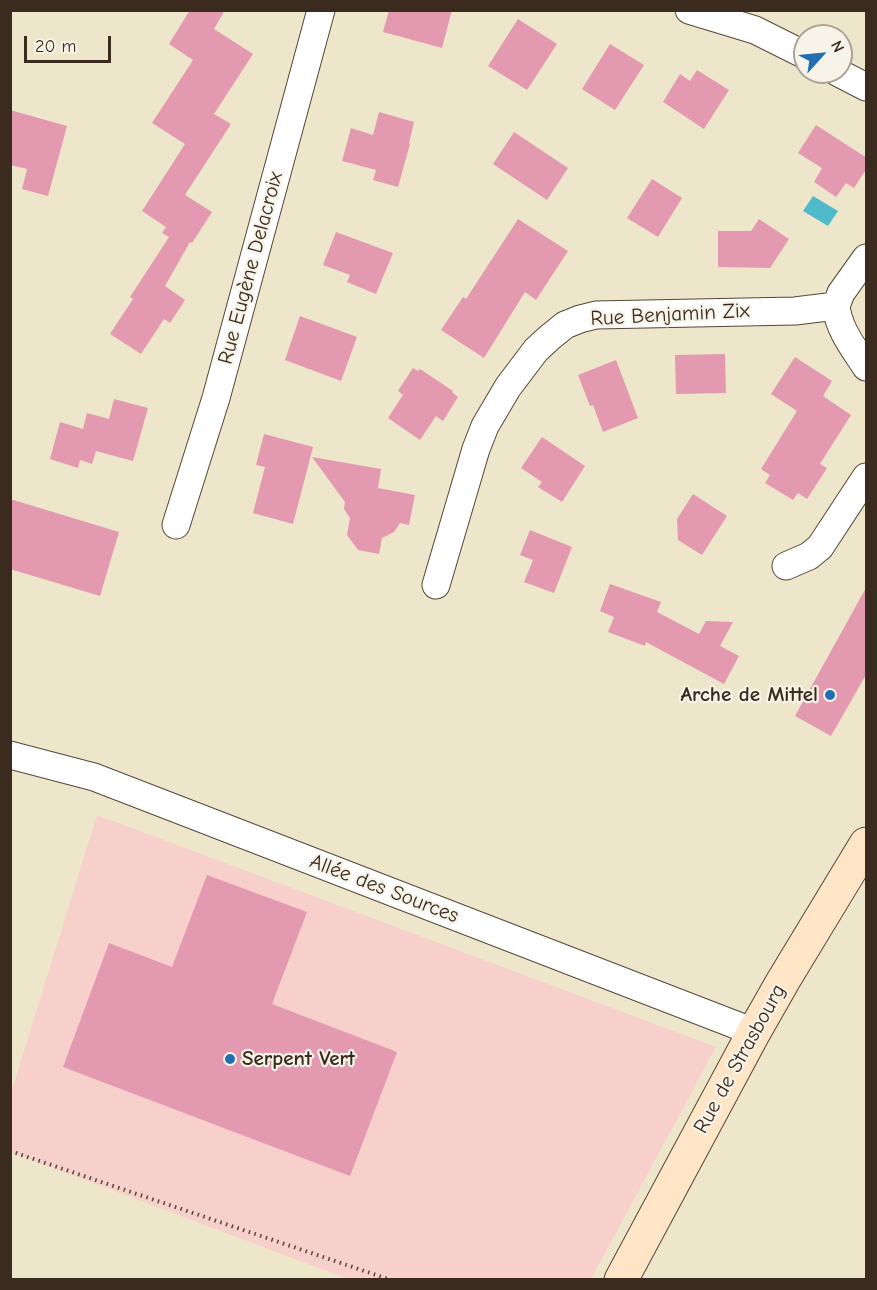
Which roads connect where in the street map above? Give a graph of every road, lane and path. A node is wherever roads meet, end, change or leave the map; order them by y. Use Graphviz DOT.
graph roads {
  1 [pos="321,10"];
  2 [pos="688,10"];
  3 [pos="793,49"];
  4 [pos="853,80"];
  5 [pos="867,87"];
  6 [pos="867,258"];
  7 [pos="836,306"];
  8 [pos="867,367"];
  9 [pos="867,477"];
  10 [pos="176,525"];
  11 [pos="786,566"];
  12 [pos="436,585"];
  13 [pos="10,754"];
  14 [pos="867,844"];
  15 [pos="754,1032"];
  16 [pos="10,1151"];
  17 [pos="391,1280"];
  18 [pos="621,1280"];
  1 -- 10 [label="street, Rue Eugène Delacroix"];
  2 -- 3 [label="street"];
  4 -- 5 [label="street"];
  6 -- 7 [label="street"];
  7 -- 8 [label="street"];
  7 -- 12 [label="street, Rue Benjamin Zix"];
  9 -- 11 [label="street"];
  13 -- 15 [label="street, Allée des Sources"];
  14 -- 15 [label="main road, Rue de Strasbourg"];
  15 -- 18 [label="main road, Rue de Strasbourg"];
  16 -- 17 [label="path"];
}
